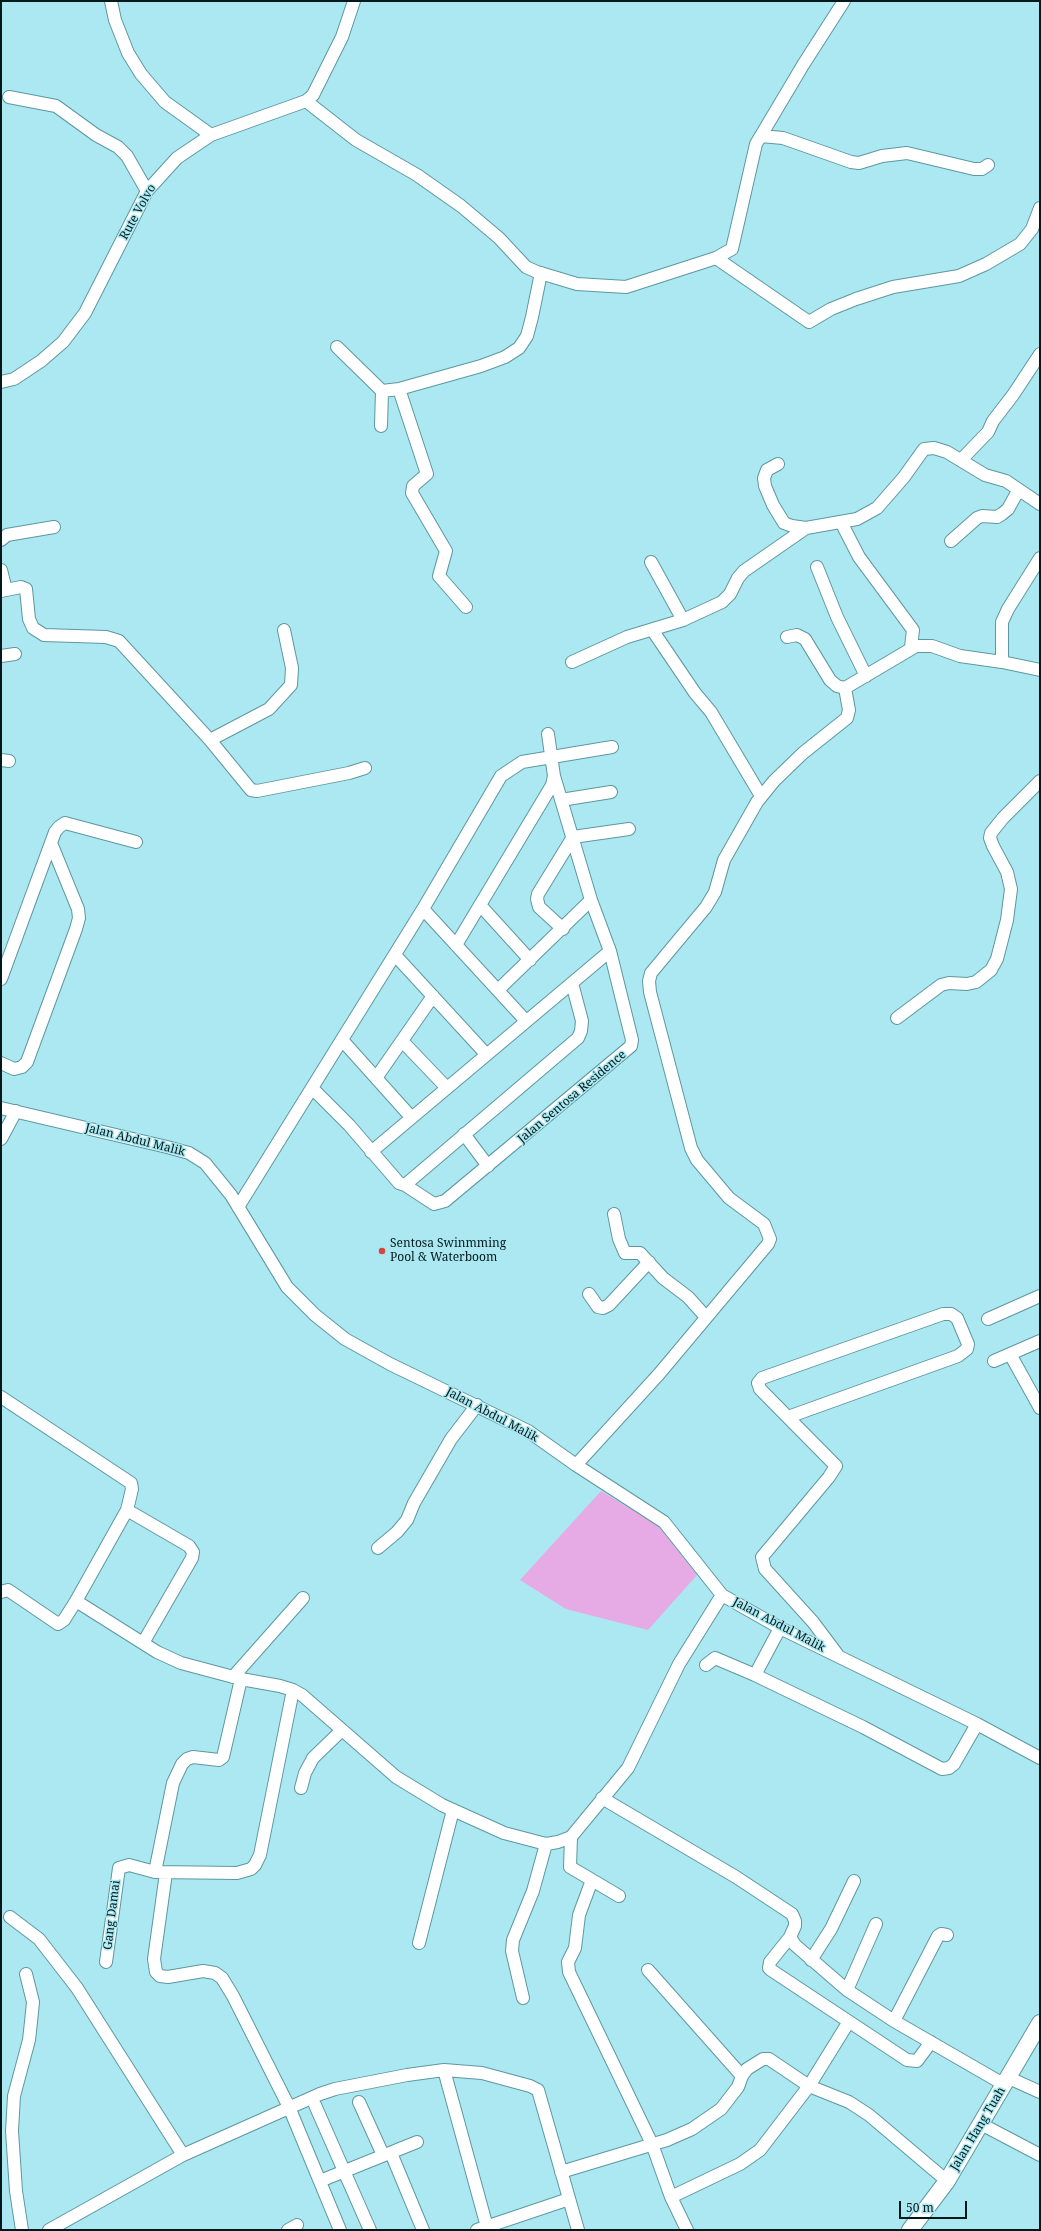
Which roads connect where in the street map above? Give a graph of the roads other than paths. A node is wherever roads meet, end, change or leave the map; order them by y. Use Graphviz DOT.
graph roads {
  1 [pos="111,1"];
  2 [pos="354,1"];
  3 [pos="844,1"];
  4 [pos="9,97"];
  5 [pos="306,101"];
  6 [pos="211,135"];
  7 [pos="760,136"];
  8 [pos="988,165"];
  9 [pos="147,191"];
  10 [pos="1040,208"];
  11 [pos="716,258"];
  12 [pos="541,273"];
  13 [pos="337,347"];
  14 [pos="1040,354"];
  15 [pos="1,382"];
  16 [pos="399,389"];
  17 [pos="382,391"];
  18 [pos="381,426"];
  19 [pos="961,460"];
  20 [pos="778,464"];
  21 [pos="1018,491"];
  22 [pos="1040,504"];
  23 [pos="841,522"];
  24 [pos="54,527"];
  25 [pos="806,528"];
  26 [pos="1,540"];
  27 [pos="950,541"];
  28 [pos="1040,558"];
  29 [pos="651,562"];
  30 [pos="817,567"];
  31 [pos="1,570"];
  32 [pos="4,590"];
  33 [pos="466,607"];
  34 [pos="683,620"];
  35 [pos="284,630"];
  36 [pos="653,630"];
  37 [pos="787,637"];
  38 [pos="911,647"];
  39 [pos="14,654"];
  40 [pos="1,656"];
  41 [pos="572,662"];
  42 [pos="1002,662"];
  43 [pos="1040,670"];
  44 [pos="866,676"];
  45 [pos="845,688"];
  46 [pos="548,734"];
  47 [pos="210,740"];
  48 [pos="612,747"];
  49 [pos="552,758"];
  50 [pos="366,768"];
  51 [pos="554,776"];
  52 [pos="1040,781"];
  53 [pos="611,792"];
  54 [pos="763,794"];
  55 [pos="561,800"];
  56 [pos="629,829"];
  57 [pos="573,837"];
  58 [pos="136,842"];
  59 [pos="51,843"];
  60 [pos="591,900"];
  61 [pos="480,905"];
  62 [pos="423,909"];
  63 [pos="563,929"];
  64 [pos="456,945"];
  65 [pos="610,951"];
  66 [pos="394,955"];
  67 [pos="530,960"];
  68 [pos="1,979"];
  69 [pos="572,983"];
  70 [pos="498,990"];
  71 [pos="433,996"];
  72 [pos="897,1018"];
  73 [pos="526,1021"];
  74 [pos="342,1040"];
  75 [pos="402,1041"];
  76 [pos="486,1054"];
  77 [pos="1,1063"];
  78 [pos="376,1078"];
  79 [pos="312,1088"];
  80 [pos="446,1088"];
  81 [pos="1,1108"];
  82 [pos="16,1111"];
  83 [pos="411,1117"];
  84 [pos="464,1134"];
  85 [pos="1,1140"];
  86 [pos="370,1152"];
  87 [pos="488,1166"];
  88 [pos="405,1184"];
  89 [pos="238,1207"];
  90 [pos="614,1214"];
  91 [pos="649,1262"];
  92 [pos="589,1294"];
  93 [pos="1040,1296"];
  94 [pos="706,1317"];
  95 [pos="988,1319"];
  96 [pos="1040,1341"];
  97 [pos="1010,1354"];
  98 [pos="994,1361"];
  99 [pos="1,1397"];
  100 [pos="477,1405"];
  101 [pos="1040,1408"];
  102 [pos="788,1417"];
  103 [pos="576,1465"];
  104 [pos="127,1510"];
  105 [pos="378,1548"];
  106 [pos="1,1592"];
  107 [pos="722,1595"];
  108 [pos="303,1598"];
  109 [pos="76,1601"];
  110 [pos="780,1628"];
  111 [pos="143,1644"];
  112 [pos="838,1656"];
  113 [pos="706,1665"];
  114 [pos="755,1675"];
  115 [pos="237,1678"];
  116 [pos="293,1690"];
  117 [pos="976,1724"];
  118 [pos="342,1730"];
  119 [pos="1040,1758"];
  120 [pos="301,1788"];
  121 [pos="602,1798"];
  122 [pos="453,1810"];
  123 [pos="571,1837"];
  124 [pos="546,1844"];
  125 [pos="160,1873"];
  126 [pos="592,1880"];
  127 [pos="854,1881"];
  128 [pos="619,1896"];
  129 [pos="10,1917"];
  130 [pos="876,1924"];
  131 [pos="947,1935"];
  132 [pos="790,1937"];
  133 [pos="419,1944"];
  134 [pos="810,1960"];
  135 [pos="106,1962"];
  136 [pos="648,1970"];
  137 [pos="26,1974"];
  138 [pos="847,1990"];
  139 [pos="523,1998"];
  140 [pos="894,2021"];
  141 [pos="848,2023"];
  142 [pos="1040,2024"];
  143 [pos="931,2042"];
  144 [pos="444,2070"];
  145 [pos="742,2076"];
  146 [pos="1007,2081"];
  147 [pos="809,2086"];
  148 [pos="1040,2092"];
  149 [pos="360,2102"];
  150 [pos="315,2104"];
  151 [pos="289,2107"];
  152 [pos="981,2124"];
  153 [pos="417,2142"];
  154 [pos="652,2144"];
  155 [pos="387,2154"];
  156 [pos="183,2155"];
  157 [pos="1040,2155"];
  158 [pos="344,2172"];
  159 [pos="562,2172"];
  160 [pos="320,2181"];
  161 [pos="947,2181"];
  162 [pos="672,2197"];
  163 [pos="569,2199"];
  164 [pos="482,2228"];
  165 [pos="22,2230"];
  166 [pos="48,2230"];
  167 [pos="340,2230"];
  168 [pos="370,2230"];
  169 [pos="423,2230"];
  170 [pos="578,2230"];
  171 [pos="687,2230"];
  172 [pos="910,2230"];
  1 -- 6 [label="street"];
  2 -- 5 [label="street"];
  3 -- 7 [label="street"];
  4 -- 9 [label="street"];
  5 -- 6 [label="street, Rute Volvo"];
  5 -- 12 [label="street"];
  6 -- 9 [label="street, Rute Volvo"];
  7 -- 8 [label="street"];
  7 -- 11 [label="street"];
  9 -- 15 [label="street, Rute Volvo"];
  10 -- 11 [label="street"];
  11 -- 12 [label="street"];
  12 -- 16 [label="street"];
  13 -- 17 [label="street"];
  14 -- 19 [label="street"];
  16 -- 17 [label="street"];
  16 -- 33 [label="street"];
  17 -- 18 [label="street"];
  19 -- 21 [label="street"];
  19 -- 23 [label="street"];
  20 -- 25 [label="street"];
  21 -- 22 [label="street"];
  21 -- 27 [label="street"];
  23 -- 25 [label="street"];
  23 -- 38 [label="street"];
  24 -- 26 [label="street"];
  25 -- 34 [label="street"];
  28 -- 42 [label="street"];
  29 -- 34 [label="street"];
  30 -- 44 [label="street"];
  31 -- 32 [label="street"];
  32 -- 47 [label="street"];
  34 -- 36 [label="street"];
  35 -- 47 [label="street"];
  36 -- 41 [label="street"];
  36 -- 54 [label="street"];
  37 -- 45 [label="street"];
  38 -- 42 [label="street"];
  38 -- 44 [label="street"];
  39 -- 40 [label="street"];
  42 -- 43 [label="street"];
  44 -- 45 [label="street"];
  45 -- 54 [label="street"];
  46 -- 49 [label="street, Jalan Sentosa Residence"];
  47 -- 50 [label="street"];
  48 -- 49 [label="street"];
  49 -- 51 [label="street, Jalan Sentosa Residence"];
  49 -- 62 [label="street"];
  51 -- 55 [label="street, Jalan Sentosa Residence"];
  51 -- 61 [label="street"];
  52 -- 72 [label="street"];
  53 -- 55 [label="street"];
  54 -- 94 [label="street"];
  55 -- 57 [label="street, Jalan Sentosa Residence"];
  56 -- 57 [label="street"];
  57 -- 60 [label="street, Jalan Sentosa Residence"];
  57 -- 63 [label="street"];
  58 -- 59 [label="street"];
  59 -- 68 [label="street"];
  59 -- 77 [label="street"];
  60 -- 63 [label="street"];
  60 -- 65 [label="street, Jalan Sentosa Residence"];
  61 -- 64 [label="street"];
  61 -- 67 [label="street"];
  62 -- 64 [label="street"];
  62 -- 66 [label="street"];
  63 -- 67 [label="street"];
  64 -- 70 [label="street"];
  65 -- 69 [label="street"];
  65 -- 87 [label="street, Jalan Sentosa Residence"];
  66 -- 71 [label="street"];
  66 -- 74 [label="street"];
  67 -- 70 [label="street"];
  69 -- 73 [label="street"];
  69 -- 84 [label="street"];
  70 -- 73 [label="street"];
  71 -- 75 [label="street"];
  71 -- 76 [label="street"];
  73 -- 76 [label="street"];
  74 -- 78 [label="street"];
  74 -- 79 [label="street"];
  75 -- 78 [label="street"];
  75 -- 80 [label="street"];
  76 -- 80 [label="street"];
  78 -- 83 [label="street"];
  79 -- 86 [label="street, Jalan Sentosa Residence"];
  79 -- 89 [label="street"];
  80 -- 83 [label="street"];
  81 -- 82 [label="street, Jalan Abdul Malik"];
  82 -- 85 [label="street"];
  82 -- 89 [label="street, Jalan Abdul Malik"];
  83 -- 86 [label="street"];
  84 -- 87 [label="street"];
  84 -- 88 [label="street"];
  86 -- 88 [label="street, Jalan Sentosa Residence"];
  87 -- 88 [label="street, Jalan Sentosa Residence"];
  89 -- 100 [label="street, Jalan Abdul Malik"];
  90 -- 91 [label="street"];
  91 -- 92 [label="street"];
  91 -- 94 [label="street"];
  93 -- 95 [label="street"];
  94 -- 103 [label="street"];
  96 -- 97 [label="street"];
  97 -- 98 [label="street"];
  97 -- 101 [label="street"];
  99 -- 104 [label="street"];
  100 -- 103 [label="street, Jalan Abdul Malik"];
  100 -- 105 [label="street"];
  102 -- 102 [label="street"];
  102 -- 112 [label="street"];
  103 -- 107 [label="street, Jalan Abdul Malik"];
  104 -- 109 [label="street"];
  104 -- 111 [label="street"];
  106 -- 109 [label="street"];
  107 -- 110 [label="street, Jalan Abdul Malik"];
  107 -- 121 [label="street"];
  108 -- 115 [label="street"];
  109 -- 111 [label="street"];
  110 -- 112 [label="street, Jalan Abdul Malik"];
  110 -- 114 [label="street"];
  111 -- 115 [label="street"];
  112 -- 117 [label="street, Jalan Abdul Malik"];
  113 -- 114 [label="street"];
  114 -- 117 [label="street"];
  115 -- 116 [label="street"];
  115 -- 125 [label="street"];
  116 -- 118 [label="street"];
  116 -- 125 [label="street"];
  117 -- 119 [label="street, Jalan Abdul Malik"];
  118 -- 120 [label="street"];
  118 -- 122 [label="street"];
  121 -- 123 [label="street"];
  121 -- 132 [label="street"];
  122 -- 124 [label="street"];
  122 -- 133 [label="street"];
  123 -- 124 [label="street"];
  123 -- 126 [label="street"];
  124 -- 139 [label="street"];
  125 -- 135 [label="street, Gang Damai"];
  125 -- 151 [label="street"];
  126 -- 128 [label="street"];
  126 -- 154 [label="street"];
  127 -- 134 [label="street"];
  129 -- 156 [label="street"];
  130 -- 138 [label="street"];
  131 -- 140 [label="street"];
  132 -- 134 [label="street"];
  132 -- 141 [label="street"];
  134 -- 138 [label="street"];
  136 -- 145 [label="street"];
  137 -- 165 [label="street"];
  138 -- 140 [label="street"];
  140 -- 143 [label="street"];
  141 -- 143 [label="street"];
  141 -- 147 [label="street"];
  142 -- 146 [label="main road, Jalan Hang Tuah"];
  143 -- 146 [label="street"];
  144 -- 151 [label="street"];
  144 -- 159 [label="street"];
  144 -- 164 [label="street"];
  145 -- 147 [label="street"];
  145 -- 154 [label="street"];
  146 -- 148 [label="street"];
  146 -- 152 [label="main road, Jalan Hang Tuah"];
  147 -- 161 [label="street"];
  147 -- 162 [label="street"];
  149 -- 155 [label="street"];
  150 -- 158 [label="street"];
  151 -- 156 [label="street"];
  151 -- 160 [label="street"];
  152 -- 157 [label="street"];
  152 -- 161 [label="main road, Jalan Hang Tuah"];
  153 -- 155 [label="street"];
  154 -- 159 [label="street"];
  154 -- 162 [label="street"];
  155 -- 158 [label="street"];
  155 -- 169 [label="street"];
  156 -- 166 [label="street"];
  158 -- 160 [label="street"];
  158 -- 168 [label="street"];
  159 -- 163 [label="street"];
  160 -- 167 [label="street"];
  161 -- 172 [label="main road, Jalan Hang Tuah"];
  162 -- 171 [label="street"];
  163 -- 164 [label="street"];
  163 -- 170 [label="street"];
}
